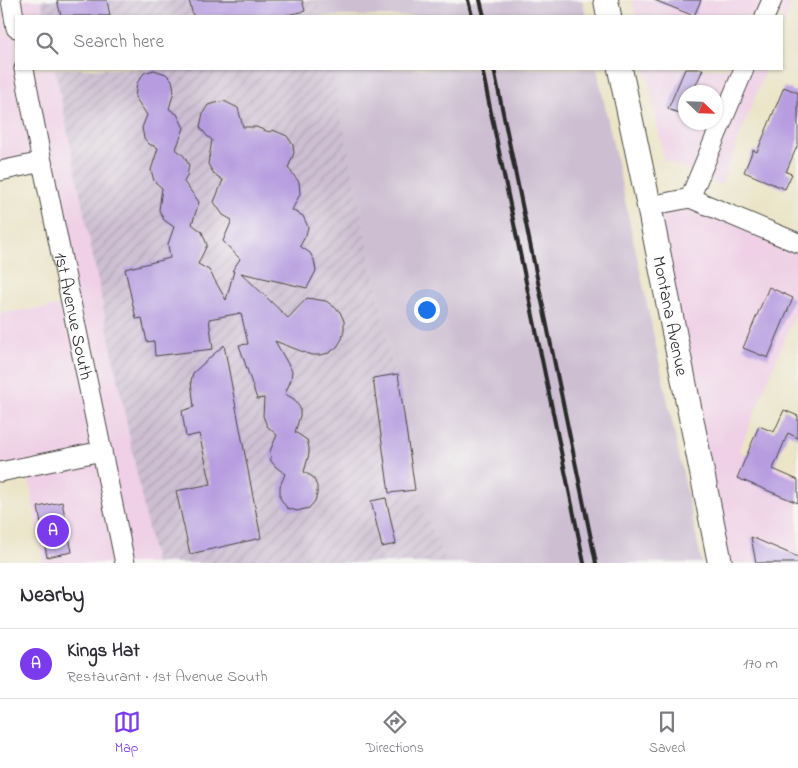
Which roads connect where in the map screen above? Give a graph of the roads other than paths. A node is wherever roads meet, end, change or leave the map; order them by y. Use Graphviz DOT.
graph roads {
  1 [pos="11,0"];
  2 [pos="606,0"];
  3 [pos="772,0"];
  4 [pos="609,15"];
  5 [pos="765,15"];
  6 [pos="15,22"];
  7 [pos="24,70"];
  8 [pos="620,70"];
  9 [pos="744,70"];
  10 [pos="42,162"];
  11 [pos="0,170"];
  12 [pos="690,198"];
  13 [pos="649,206"];
  14 [pos="798,243"];
  15 [pos="102,451"];
  16 [pos="0,472"];
  17 [pos="125,563"];
  18 [pos="720,563"];
  1 -- 6 [label="street"];
  2 -- 4 [label="main road"];
  3 -- 5 [label="street"];
  7 -- 10 [label="street, 1st Avenue South"];
  8 -- 13 [label="main road, Montana Avenue"];
  9 -- 12 [label="street"];
  10 -- 11 [label="street"];
  10 -- 15 [label="street, 1st Avenue South"];
  12 -- 13 [label="street"];
  12 -- 14 [label="street"];
  13 -- 18 [label="main road, Montana Avenue"];
  15 -- 16 [label="street"];
  15 -- 17 [label="street, 1st Avenue South"];
}
